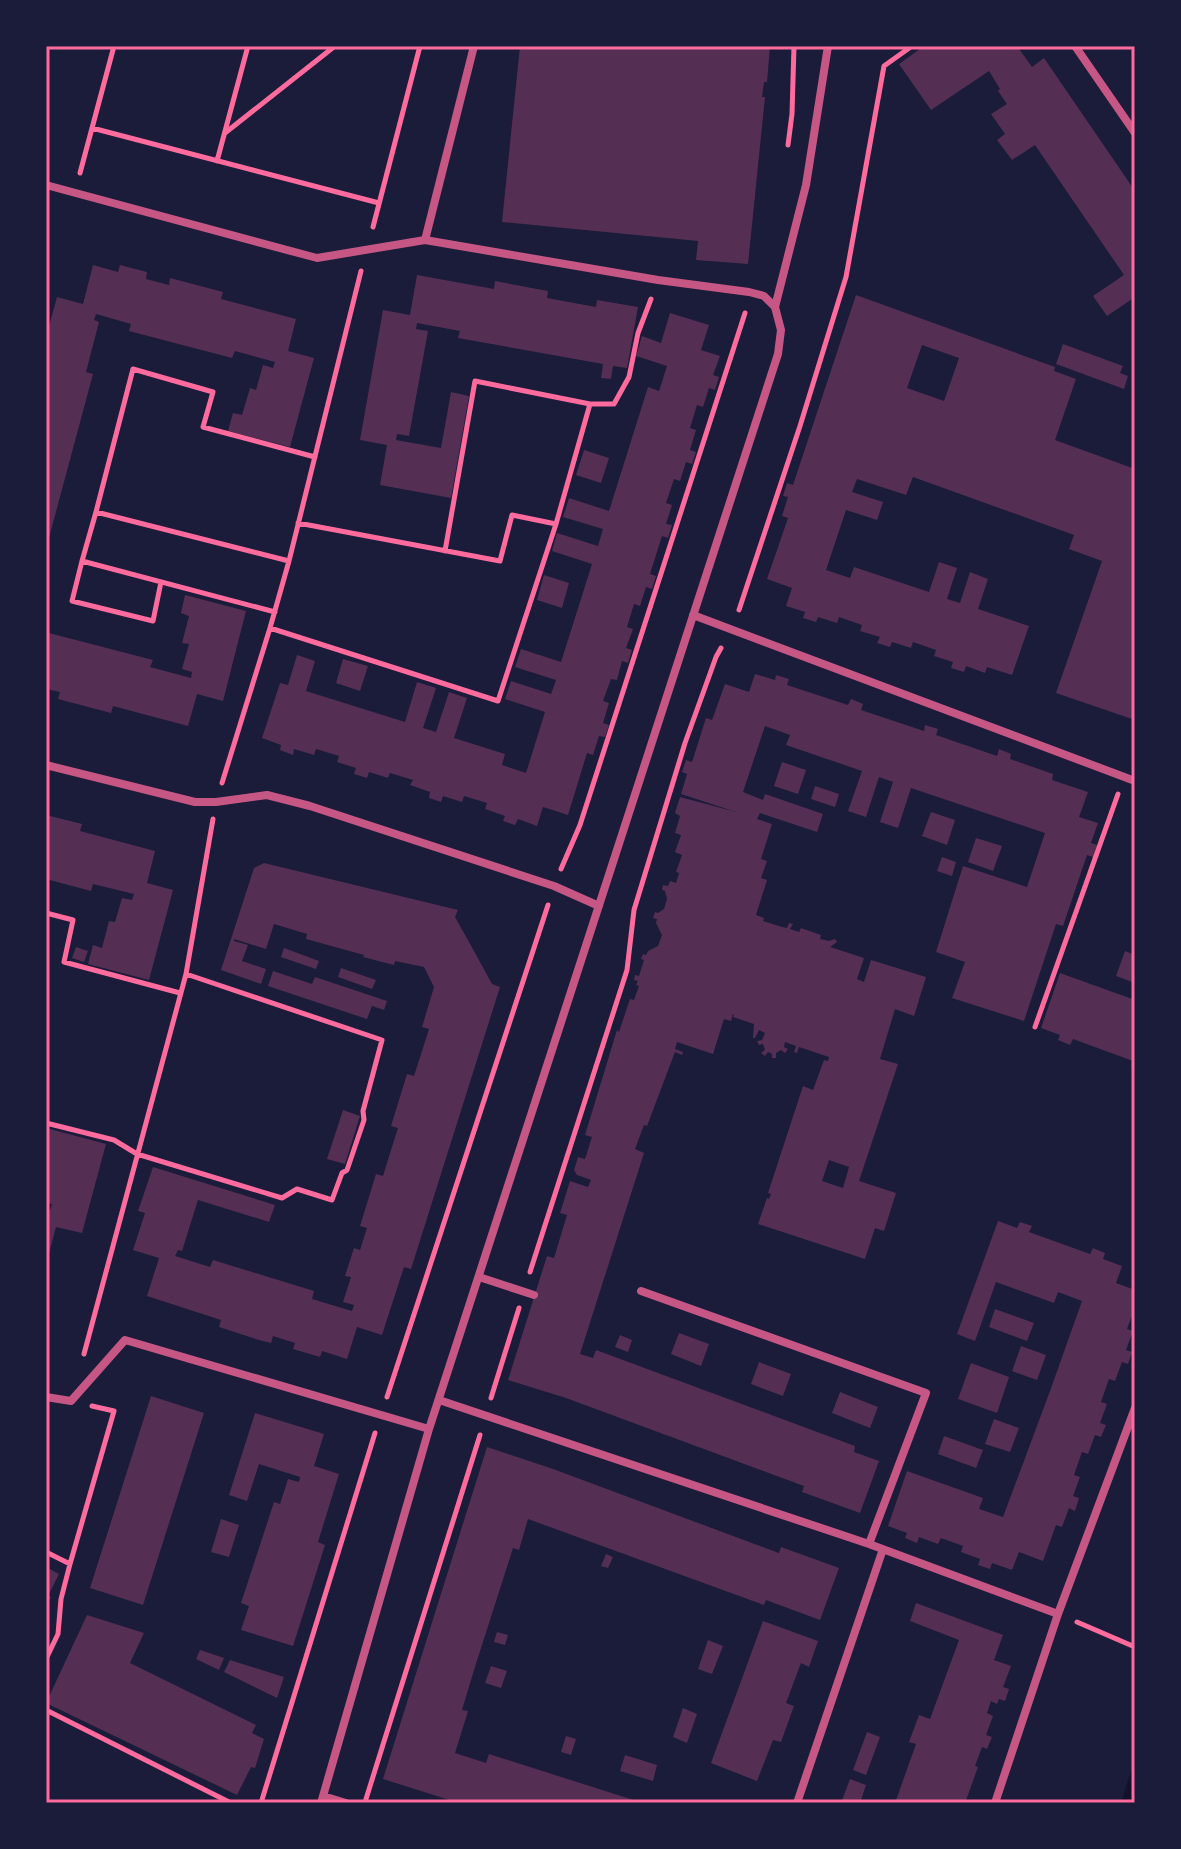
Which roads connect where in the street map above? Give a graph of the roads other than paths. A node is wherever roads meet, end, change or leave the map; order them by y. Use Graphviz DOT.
graph roads {
  1 [pos="474,46"];
  2 [pos="828,46"];
  3 [pos="1075,46"];
  4 [pos="1135,133"];
  5 [pos="46,185"];
  6 [pos="425,240"];
  7 [pos="775,307"];
  8 [pos="693,615"];
  9 [pos="46,765"];
  10 [pos="1135,781"];
  11 [pos="599,906"];
  12 [pos="479,1277"];
  13 [pos="641,1291"];
  14 [pos="534,1295"];
  15 [pos="46,1397"];
  16 [pos="439,1400"];
  17 [pos="1135,1408"];
  18 [pos="429,1429"];
  19 [pos="869,1544"];
  20 [pos="883,1549"];
  21 [pos="1058,1614"];
  22 [pos="322,1800"];
  23 [pos="346,1803"];
  24 [pos="797,1803"];
  25 [pos="995,1803"];
  1 -- 6 [label="street"];
  2 -- 7 [label="street"];
  3 -- 4 [label="street"];
  5 -- 6 [label="street"];
  6 -- 7 [label="street"];
  7 -- 8 [label="street"];
  8 -- 10 [label="street"];
  8 -- 11 [label="street"];
  9 -- 11 [label="street"];
  11 -- 12 [label="street"];
  12 -- 14 [label="street"];
  12 -- 16 [label="street"];
  13 -- 19 [label="street"];
  15 -- 18 [label="street"];
  16 -- 18 [label="street"];
  16 -- 19 [label="street"];
  17 -- 21 [label="street"];
  18 -- 22 [label="street"];
  19 -- 20 [label="street"];
  20 -- 21 [label="street"];
  20 -- 24 [label="street"];
  21 -- 25 [label="street"];
  22 -- 23 [label="street"];
}
